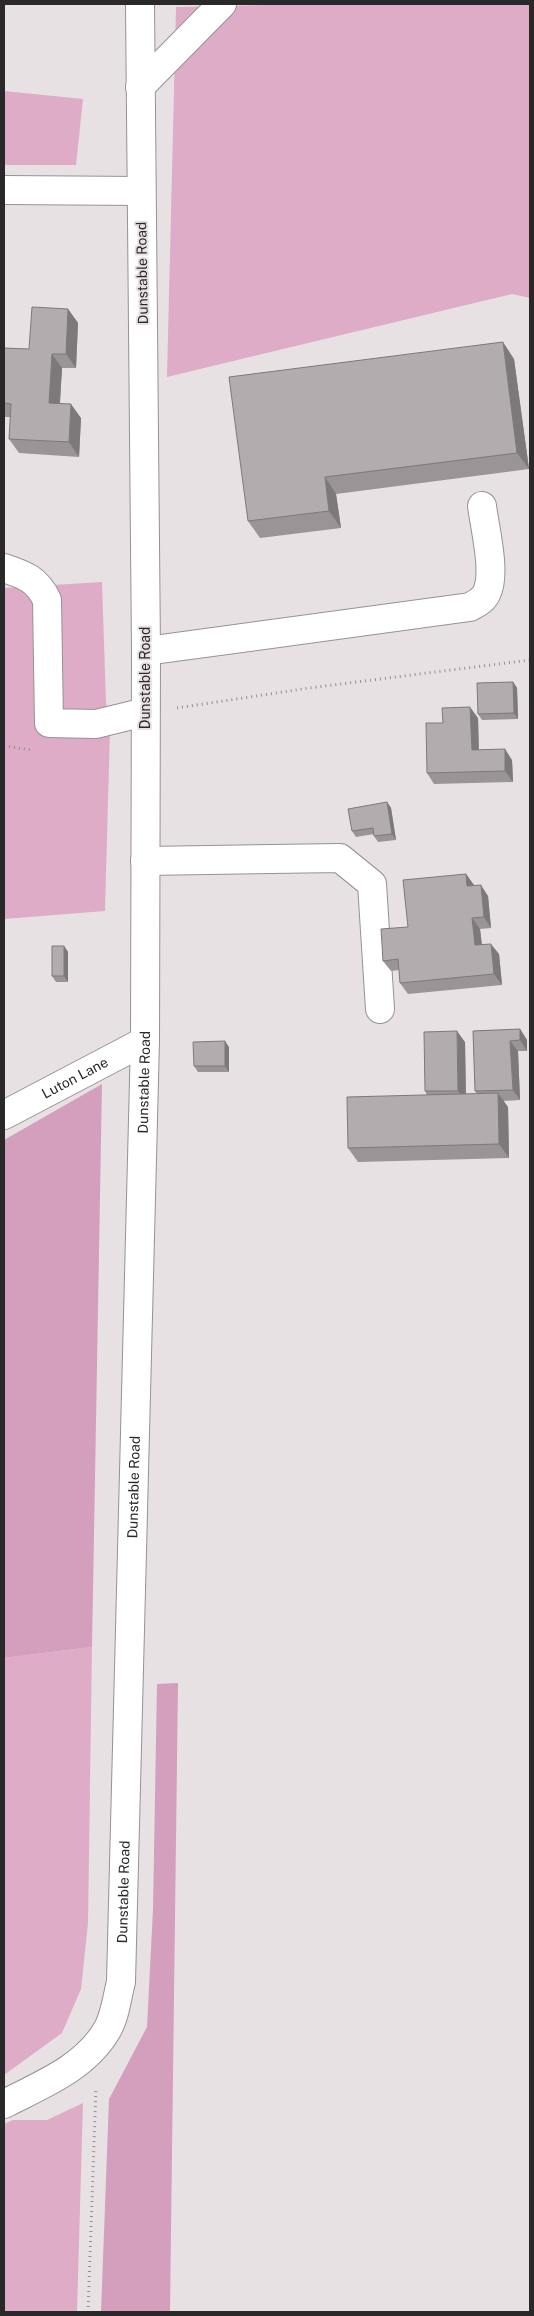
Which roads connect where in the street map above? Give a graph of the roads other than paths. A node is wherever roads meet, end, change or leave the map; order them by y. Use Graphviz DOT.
graph roads {
  1 [pos="140,4"];
  2 [pos="222,4"];
  3 [pos="140,87"];
  4 [pos="4,190"];
  5 [pos="141,191"];
  6 [pos="482,506"];
  7 [pos="4,568"];
  8 [pos="146,651"];
  9 [pos="145,712"];
  10 [pos="145,861"];
  11 [pos="380,1009"];
  12 [pos="145,1040"];
  13 [pos="4,1115"];
  14 [pos="4,2104"];
  1 -- 3 [label="street, Dunstable Road"];
  2 -- 3 [label="street"];
  3 -- 5 [label="street, Dunstable Road"];
  4 -- 5 [label="street"];
  5 -- 8 [label="street, Dunstable Road"];
  6 -- 8 [label="street"];
  7 -- 9 [label="street"];
  8 -- 9 [label="street, Dunstable Road"];
  9 -- 10 [label="street, Dunstable Road"];
  10 -- 11 [label="street"];
  10 -- 12 [label="street, Dunstable Road"];
  12 -- 13 [label="street, Luton Lane"];
  12 -- 14 [label="street, Dunstable Road"];
}
